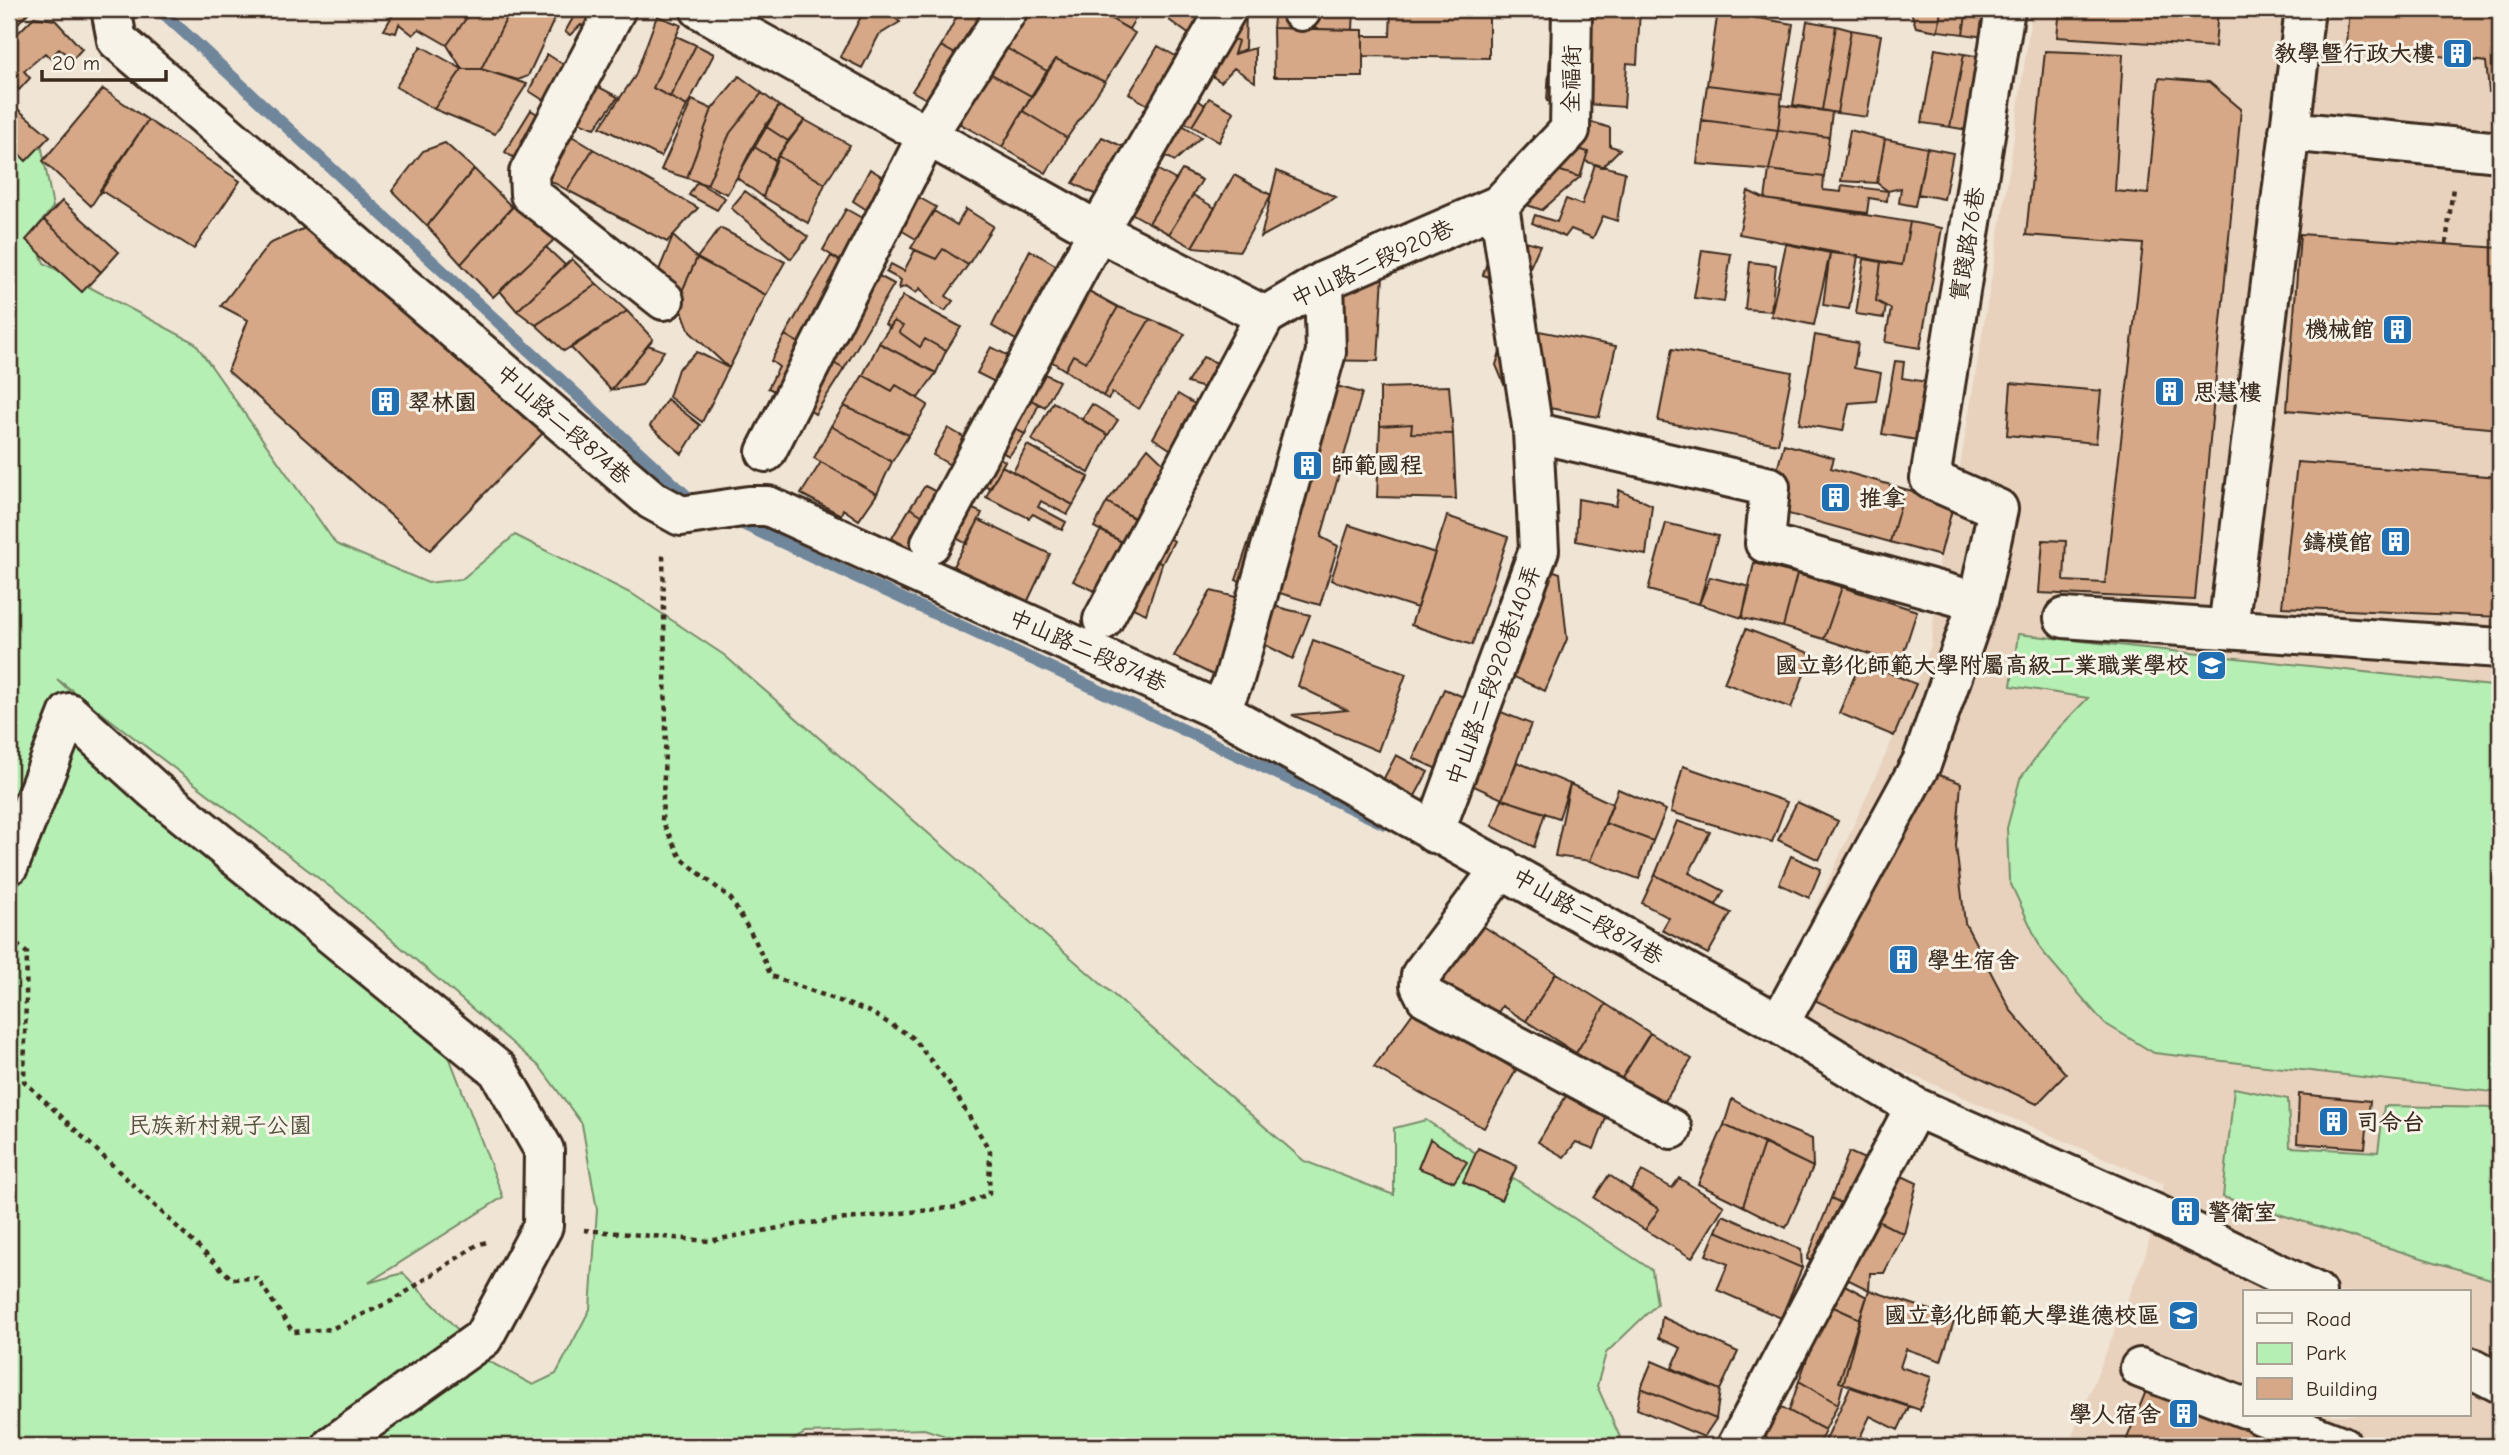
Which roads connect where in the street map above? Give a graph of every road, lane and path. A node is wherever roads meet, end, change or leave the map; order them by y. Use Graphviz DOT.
graph roads {
  1 [pos="616,9"];
  2 [pos="700,9"];
  3 [pos="1008,9"];
  4 [pos="1227,9"];
  5 [pos="1572,9"];
  6 [pos="2005,9"];
  7 [pos="2305,9"];
  8 [pos="112,13"];
  9 [pos="2289,131"];
  10 [pos="928,134"];
  11 [pos="2457,148"];
  12 [pos="2500,152"];
  13 [pos="1499,205"];
  14 [pos="1098,231"];
  15 [pos="2446,244"];
  16 [pos="1324,281"];
  17 [pos="664,300"];
  18 [pos="1265,316"];
  19 [pos="1533,432"];
  20 [pos="766,452"];
  21 [pos="681,516"];
  22 [pos="931,543"];
  23 [pos="1978,602"];
  24 [pos="2064,618"];
  25 [pos="1103,620"];
  26 [pos="2228,629"];
  27 [pos="2500,648"];
  28 [pos="1227,695"];
  29 [pos="1434,834"];
  30 [pos="9,865"];
  31 [pos="1496,875"];
  32 [pos="9,938"];
  33 [pos="1779,1024"];
  34 [pos="1915,1107"];
  35 [pos="1672,1129"];
  36 [pos="543,1226"];
  37 [pos="2312,1290"];
  38 [pos="2140,1368"];
  39 [pos="2470,1368"];
  40 [pos="2500,1383"];
  41 [pos="2243,1407"];
  42 [pos="2264,1416"];
  43 [pos="332,1446"];
  44 [pos="1737,1446"];
  45 [pos="2342,1446"];
  1 -- 17 [label="street"];
  2 -- 10 [label="street, 中山路二段920巷"];
  3 -- 10 [label="street"];
  4 -- 14 [label="street"];
  5 -- 13 [label="street, 全福街"];
  6 -- 23 [label="street, 實踐路76巷"];
  7 -- 9 [label="street"];
  8 -- 21 [label="street, 中山路二段874巷"];
  9 -- 11 [label="street"];
  9 -- 26 [label="street"];
  10 -- 14 [label="street, 中山路二段920巷"];
  10 -- 20 [label="street"];
  11 -- 12 [label="street"];
  11 -- 15 [label="path"];
  13 -- 16 [label="street, 中山路二段920巷"];
  13 -- 19 [label="street, 中山路二段920巷140弄"];
  14 -- 18 [label="street, 中山路二段920巷"];
  14 -- 22 [label="street"];
  16 -- 18 [label="street, 中山路二段920巷"];
  16 -- 28 [label="street"];
  18 -- 25 [label="street"];
  19 -- 23 [label="street"];
  19 -- 29 [label="street, 中山路二段920巷140弄"];
  21 -- 28 [label="street, 中山路二段874巷"];
  21 -- 36 [label="path"];
  23 -- 33 [label="street"];
  24 -- 26 [label="street"];
  26 -- 27 [label="street"];
  28 -- 29 [label="street, 中山路二段874巷"];
  29 -- 31 [label="street, 中山路二段874巷"];
  30 -- 36 [label="street"];
  31 -- 33 [label="street, 中山路二段874巷"];
  31 -- 35 [label="street"];
  32 -- 36 [label="path"];
  33 -- 34 [label="street, 中山路二段874巷"];
  34 -- 37 [label="street, 中山路二段874巷"];
  34 -- 44 [label="street"];
  36 -- 43 [label="street"];
  38 -- 41 [label="street"];
  39 -- 40 [label="street"];
  42 -- 45 [label="street"];
}
